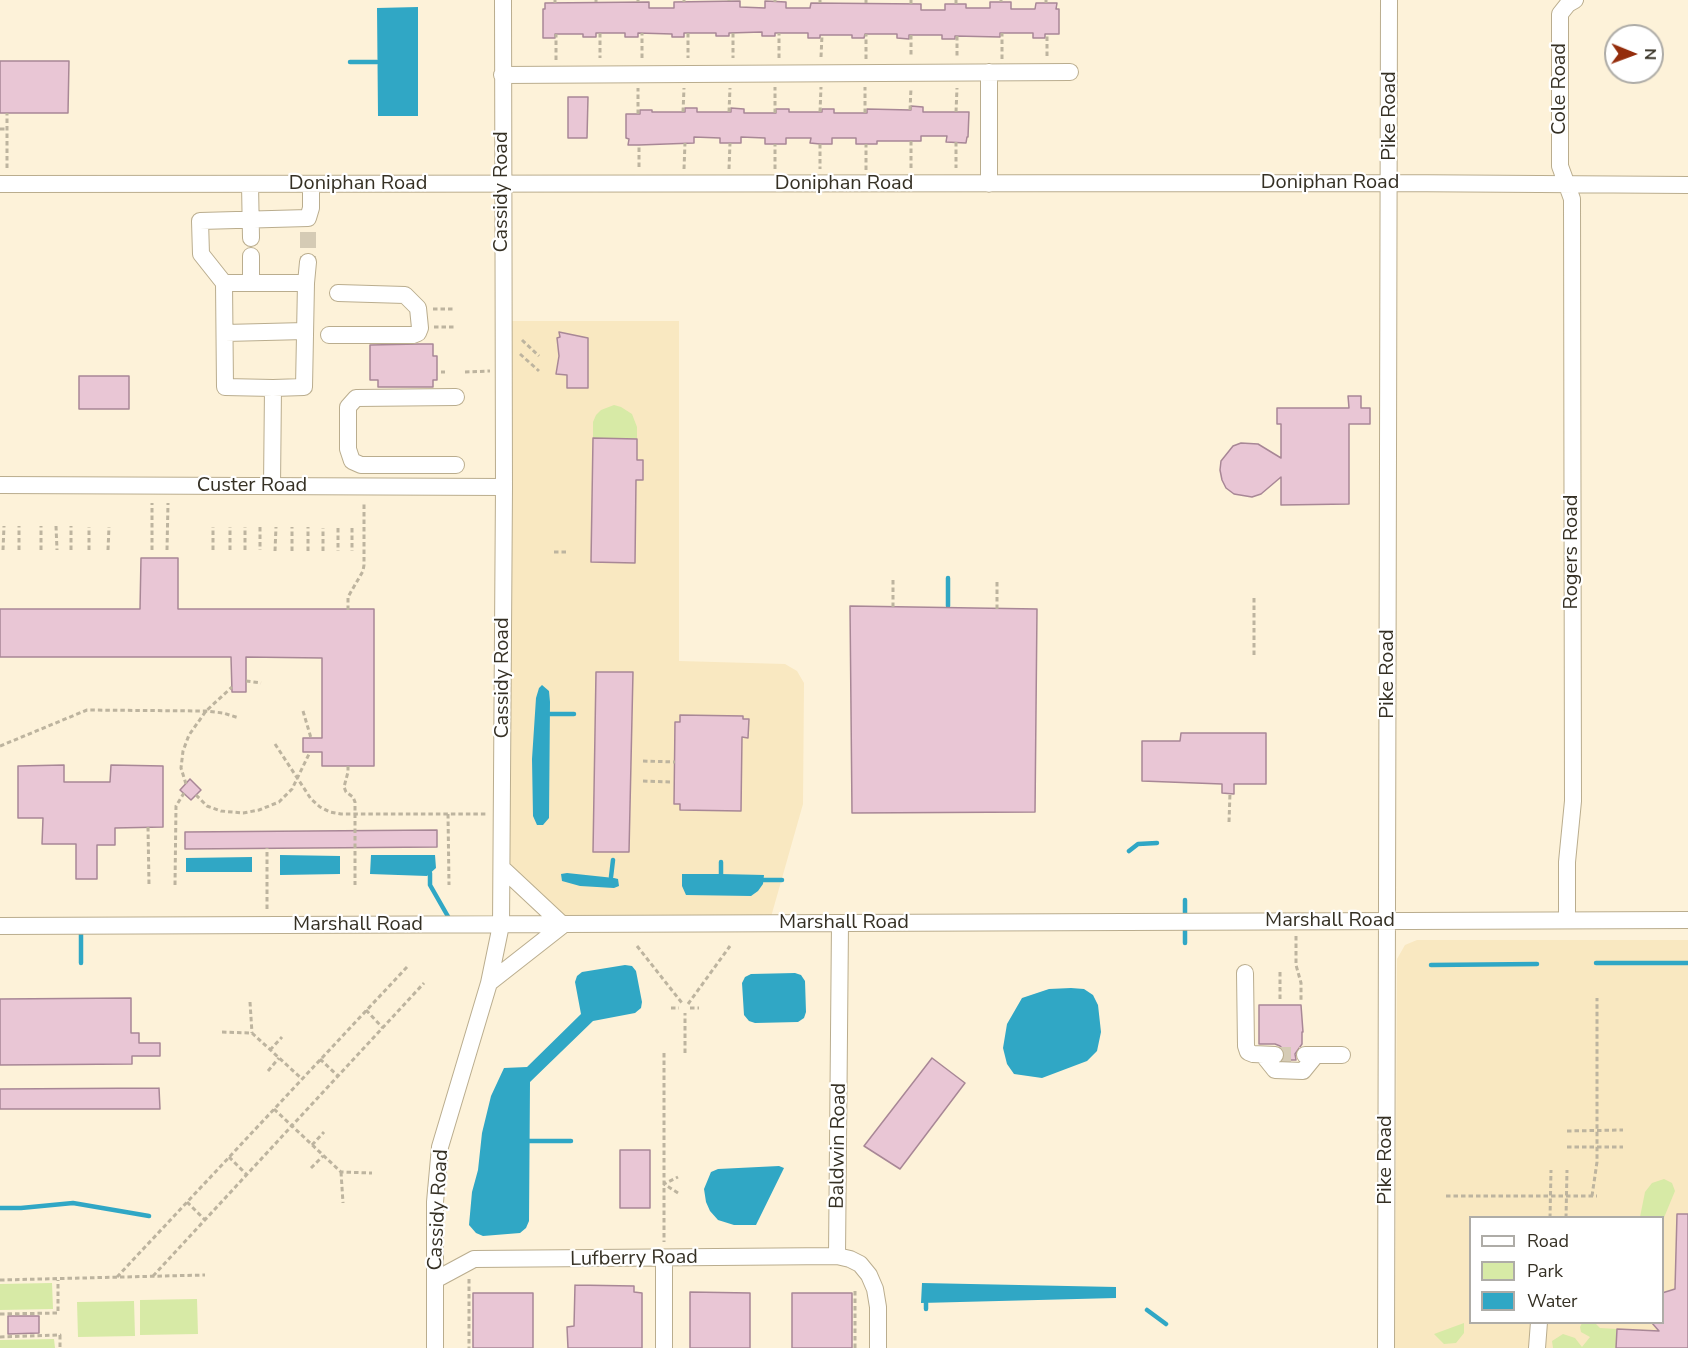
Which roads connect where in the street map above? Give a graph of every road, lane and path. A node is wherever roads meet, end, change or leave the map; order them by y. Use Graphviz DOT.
graph roads {
  1 [pos="502,0"];
  2 [pos="1389,0"];
  3 [pos="1575,0"];
  4 [pos="600,33"];
  5 [pos="642,33"];
  6 [pos="688,33"];
  7 [pos="733,33"];
  8 [pos="779,33"];
  9 [pos="1002,33"];
  10 [pos="556,34"];
  11 [pos="1047,34"];
  12 [pos="995,72"];
  13 [pos="1046,72"];
  14 [pos="1070,72"];
  15 [pos="600,74"];
  16 [pos="640,74"];
  17 [pos="686,74"];
  18 [pos="732,74"];
  19 [pos="777,74"];
  20 [pos="502,75"];
  21 [pos="556,75"];
  22 [pos="683,112"];
  23 [pos="729,112"];
  24 [pos="7,113"];
  25 [pos="775,113"];
  26 [pos="638,114"];
  27 [pos="0,129"];
  28 [pos="7,129"];
  29 [pos="911,141"];
  30 [pos="956,142"];
  31 [pos="685,143"];
  32 [pos="730,143"];
  33 [pos="775,144"];
  34 [pos="820,144"];
  35 [pos="866,144"];
  36 [pos="639,145"];
  37 [pos="639,169"];
  38 [pos="684,169"];
  39 [pos="729,169"];
  40 [pos="775,169"];
  41 [pos="820,170"];
  42 [pos="866,170"];
  43 [pos="911,170"];
  44 [pos="989,183"];
  45 [pos="1390,183"];
  46 [pos="3,184"];
  47 [pos="250,184"];
  48 [pos="311,184"];
  49 [pos="502,184"];
  50 [pos="957,184"];
  51 [pos="1567,184"];
  52 [pos="1688,185"];
  53 [pos="251,220"];
  54 [pos="251,238"];
  55 [pos="251,256"];
  56 [pos="308,262"];
  57 [pos="224,283"];
  58 [pos="251,283"];
  59 [pos="306,283"];
  60 [pos="338,293"];
  61 [pos="428,309"];
  62 [pos="455,309"];
  63 [pos="428,327"];
  64 [pos="456,327"];
  65 [pos="305,332"];
  66 [pos="225,333"];
  67 [pos="329,335"];
  68 [pos="522,340"];
  69 [pos="520,354"];
  70 [pos="539,356"];
  71 [pos="503,371"];
  72 [pos="539,371"];
  73 [pos="465,372"];
  74 [pos="273,388"];
  75 [pos="456,397"];
  76 [pos="456,465"];
  77 [pos="0,485"];
  78 [pos="272,486"];
  79 [pos="504,487"];
  80 [pos="364,502"];
  81 [pos="152,503"];
  82 [pos="168,503"];
  83 [pos="4,526"];
  84 [pos="19,526"];
  85 [pos="41,526"];
  86 [pos="57,526"];
  87 [pos="72,526"];
  88 [pos="89,526"];
  89 [pos="109,527"];
  90 [pos="213,527"];
  91 [pos="230,527"];
  92 [pos="245,527"];
  93 [pos="260,527"];
  94 [pos="276,527"];
  95 [pos="292,527"];
  96 [pos="308,527"];
  97 [pos="323,528"];
  98 [pos="338,528"];
  99 [pos="352,528"];
  100 [pos="3,550"];
  101 [pos="19,550"];
  102 [pos="41,550"];
  103 [pos="57,550"];
  104 [pos="71,550"];
  105 [pos="89,550"];
  106 [pos="108,550"];
  107 [pos="152,550"];
  108 [pos="167,550"];
  109 [pos="213,550"];
  110 [pos="230,550"];
  111 [pos="245,550"];
  112 [pos="260,550"];
  113 [pos="275,550"];
  114 [pos="292,550"];
  115 [pos="308,551"];
  116 [pos="323,551"];
  117 [pos="338,551"];
  118 [pos="352,551"];
  119 [pos="554,552"];
  120 [pos="568,552"];
  121 [pos="893,578"];
  122 [pos="997,579"];
  123 [pos="1254,596"];
  124 [pos="893,606"];
  125 [pos="996,609"];
  126 [pos="348,610"];
  127 [pos="1254,655"];
  128 [pos="246,681"];
  129 [pos="261,683"];
  130 [pos="232,687"];
  131 [pos="206,711"];
  132 [pos="303,711"];
  133 [pos="239,718"];
  134 [pos="311,738"];
  135 [pos="275,744"];
  136 [pos="0,746"];
  137 [pos="310,752"];
  138 [pos="644,761"];
  139 [pos="675,762"];
  140 [pos="348,766"];
  141 [pos="297,779"];
  142 [pos="643,781"];
  143 [pos="672,782"];
  144 [pos="186,784"];
  145 [pos="184,794"];
  146 [pos="1230,794"];
  147 [pos="196,795"];
  148 [pos="355,814"];
  149 [pos="448,814"];
  150 [pos="502,814"];
  151 [pos="1229,822"];
  152 [pos="148,827"];
  153 [pos="267,848"];
  154 [pos="502,868"];
  155 [pos="149,885"];
  156 [pos="175,885"];
  157 [pos="355,885"];
  158 [pos="449,885"];
  159 [pos="1567,920"];
  160 [pos="1688,920"];
  161 [pos="1296,921"];
  162 [pos="1386,921"];
  163 [pos="840,923"];
  164 [pos="501,925"];
  165 [pos="563,925"];
  166 [pos="0,926"];
  167 [pos="267,926"];
  168 [pos="637,946"];
  169 [pos="730,946"];
  170 [pos="406,967"];
  171 [pos="1280,972"];
  172 [pos="1245,973"];
  173 [pos="424,983"];
  174 [pos="489,983"];
  175 [pos="1597,998"];
  176 [pos="1280,999"];
  177 [pos="1300,1000"];
  178 [pos="250,1002"];
  179 [pos="682,1004"];
  180 [pos="671,1008"];
  181 [pos="680,1008"];
  182 [pos="699,1008"];
  183 [pos="366,1010"];
  184 [pos="685,1013"];
  185 [pos="383,1028"];
  186 [pos="222,1032"];
  187 [pos="252,1033"];
  188 [pos="282,1037"];
  189 [pos="270,1050"];
  190 [pos="664,1053"];
  191 [pos="685,1053"];
  192 [pos="1342,1055"];
  193 [pos="279,1058"];
  194 [pos="320,1059"];
  195 [pos="268,1071"];
  196 [pos="338,1076"];
  197 [pos="302,1079"];
  198 [pos="274,1109"];
  199 [pos="292,1126"];
  200 [pos="1623,1130"];
  201 [pos="1567,1131"];
  202 [pos="1597,1131"];
  203 [pos="324,1132"];
  204 [pos="312,1145"];
  205 [pos="1567,1147"];
  206 [pos="1597,1147"];
  207 [pos="1623,1147"];
  208 [pos="323,1156"];
  209 [pos="229,1158"];
  210 [pos="311,1168"];
  211 [pos="1551,1170"];
  212 [pos="1566,1170"];
  213 [pos="341,1173"];
  214 [pos="372,1173"];
  215 [pos="247,1175"];
  216 [pos="678,1178"];
  217 [pos="664,1184"];
  218 [pos="678,1193"];
  219 [pos="1446,1196"];
  220 [pos="1551,1196"];
  221 [pos="1566,1196"];
  222 [pos="1592,1196"];
  223 [pos="1597,1196"];
  224 [pos="187,1202"];
  225 [pos="343,1203"];
  226 [pos="1550,1216"];
  227 [pos="1566,1216"];
  228 [pos="205,1220"];
  229 [pos="837,1256"];
  230 [pos="664,1258"];
  231 [pos="205,1275"];
  232 [pos="153,1276"];
  233 [pos="117,1277"];
  234 [pos="58,1279"];
  235 [pos="0,1280"];
  236 [pos="435,1280"];
  237 [pos="469,1290"];
  238 [pos="855,1290"];
  239 [pos="0,1314"];
  240 [pos="1539,1324"];
  241 [pos="0,1337"];
  242 [pos="60,1348"];
  243 [pos="435,1348"];
  244 [pos="469,1348"];
  245 [pos="664,1348"];
  246 [pos="855,1348"];
  247 [pos="878,1348"];
  248 [pos="1386,1348"];
  249 [pos="1537,1348"];
  1 -- 20 [label="street, Cassidy Road"];
  2 -- 45 [label="street, Pike Road"];
  3 -- 51 [label="street, Cole Road"];
  4 -- 15 [label="path"];
  5 -- 16 [label="path"];
  6 -- 17 [label="path"];
  7 -- 18 [label="path"];
  8 -- 19 [label="path"];
  9 -- 12 [label="path"];
  10 -- 21 [label="path"];
  11 -- 13 [label="path"];
  12 -- 13 [label="street"];
  12 -- 19 [label="street"];
  12 -- 44 [label="street"];
  13 -- 14 [label="street"];
  15 -- 16 [label="street"];
  15 -- 21 [label="street"];
  16 -- 17 [label="street"];
  16 -- 26 [label="path"];
  17 -- 18 [label="street"];
  17 -- 22 [label="path"];
  18 -- 19 [label="street"];
  18 -- 23 [label="path"];
  19 -- 25 [label="path"];
  20 -- 21 [label="street"];
  20 -- 49 [label="street, Cassidy Road"];
  24 -- 28 [label="path"];
  27 -- 28 [label="path"];
  28 -- 46 [label="path"];
  29 -- 43 [label="path"];
  30 -- 50 [label="path"];
  31 -- 38 [label="path"];
  32 -- 39 [label="path"];
  33 -- 40 [label="path"];
  34 -- 41 [label="path"];
  35 -- 42 [label="path"];
  36 -- 37 [label="path"];
  44 -- 45 [label="street, Doniphan Road"];
  44 -- 50 [label="street, Doniphan Road"];
  45 -- 51 [label="street, Doniphan Road"];
  45 -- 162 [label="street, Pike Road"];
  46 -- 47 [label="street, Doniphan Road"];
  47 -- 48 [label="street, Doniphan Road"];
  47 -- 53 [label="street"];
  48 -- 49 [label="street, Doniphan Road"];
  48 -- 53 [label="street"];
  49 -- 50 [label="street, Doniphan Road"];
  49 -- 71 [label="street, Cassidy Road"];
  51 -- 52 [label="street, Doniphan Road"];
  51 -- 159 [label="street, Rogers Road"];
  53 -- 54 [label="street"];
  53 -- 57 [label="street"];
  55 -- 58 [label="street"];
  56 -- 59 [label="street"];
  57 -- 58 [label="street"];
  57 -- 66 [label="street"];
  58 -- 59 [label="street"];
  59 -- 65 [label="street"];
  60 -- 67 [label="street"];
  61 -- 62 [label="path"];
  63 -- 64 [label="path"];
  65 -- 66 [label="street"];
  65 -- 74 [label="street"];
  66 -- 74 [label="street"];
  68 -- 70 [label="path"];
  69 -- 72 [label="path"];
  71 -- 73 [label="path"];
  71 -- 79 [label="street, Cassidy Road"];
  74 -- 78 [label="street"];
  75 -- 76 [label="street"];
  77 -- 78 [label="street, Custer Road"];
  78 -- 79 [label="street, Custer Road"];
  79 -- 150 [label="street, Cassidy Road"];
  80 -- 126 [label="path"];
  81 -- 107 [label="path"];
  82 -- 108 [label="path"];
  83 -- 100 [label="path"];
  84 -- 101 [label="path"];
  85 -- 102 [label="path"];
  86 -- 103 [label="path"];
  87 -- 104 [label="path"];
  88 -- 105 [label="path"];
  89 -- 106 [label="path"];
  90 -- 109 [label="path"];
  91 -- 110 [label="path"];
  92 -- 111 [label="path"];
  93 -- 112 [label="path"];
  94 -- 113 [label="path"];
  95 -- 114 [label="path"];
  96 -- 115 [label="path"];
  97 -- 116 [label="path"];
  98 -- 117 [label="path"];
  99 -- 118 [label="path"];
  119 -- 120 [label="path"];
  121 -- 124 [label="path"];
  122 -- 125 [label="path"];
  123 -- 127 [label="path"];
  128 -- 129 [label="path"];
  130 -- 131 [label="path"];
  131 -- 133 [label="path"];
  131 -- 136 [label="path"];
  131 -- 144 [label="path"];
  132 -- 134 [label="path"];
  135 -- 141 [label="path"];
  137 -- 141 [label="path"];
  138 -- 139 [label="path"];
  140 -- 148 [label="path"];
  141 -- 147 [label="path"];
  141 -- 148 [label="path"];
  142 -- 143 [label="path"];
  145 -- 156 [label="path"];
  146 -- 151 [label="path"];
  148 -- 149 [label="path"];
  148 -- 157 [label="path"];
  149 -- 150 [label="path"];
  149 -- 158 [label="path"];
  150 -- 154 [label="street, Cassidy Road"];
  152 -- 155 [label="path"];
  153 -- 167 [label="path"];
  154 -- 164 [label="street, Cassidy Road"];
  154 -- 165 [label="street"];
  159 -- 160 [label="street, Marshall Road"];
  159 -- 162 [label="street, Marshall Road"];
  161 -- 162 [label="street, Marshall Road"];
  161 -- 163 [label="street, Marshall Road"];
  161 -- 177 [label="path"];
  162 -- 248 [label="street, Pike Road"];
  163 -- 165 [label="street, Marshall Road"];
  163 -- 229 [label="street, Baldwin Road"];
  164 -- 165 [label="street, Marshall Road"];
  164 -- 167 [label="street, Marshall Road"];
  164 -- 174 [label="street, Cassidy Road"];
  165 -- 174 [label="street"];
  166 -- 167 [label="street, Marshall Road"];
  168 -- 179 [label="path"];
  169 -- 182 [label="path"];
  170 -- 183 [label="path"];
  171 -- 176 [label="path"];
  172 -- 192 [label="street"];
  173 -- 185 [label="path"];
  174 -- 236 [label="street, Cassidy Road"];
  175 -- 202 [label="path"];
  178 -- 187 [label="path"];
  180 -- 181 [label="path"];
  183 -- 185 [label="path"];
  183 -- 194 [label="path"];
  184 -- 191 [label="path"];
  185 -- 196 [label="path"];
  186 -- 187 [label="path"];
  187 -- 189 [label="path"];
  188 -- 189 [label="path"];
  189 -- 193 [label="path"];
  190 -- 217 [label="path"];
  193 -- 195 [label="path"];
  193 -- 197 [label="path"];
  194 -- 196 [label="path"];
  194 -- 197 [label="path"];
  196 -- 199 [label="path"];
  197 -- 198 [label="path"];
  198 -- 199 [label="path"];
  198 -- 209 [label="path"];
  199 -- 204 [label="path"];
  199 -- 215 [label="path"];
  200 -- 202 [label="path"];
  201 -- 202 [label="path"];
  202 -- 206 [label="path"];
  203 -- 204 [label="path"];
  204 -- 208 [label="path"];
  205 -- 206 [label="path"];
  206 -- 207 [label="path"];
  206 -- 222 [label="path"];
  208 -- 210 [label="path"];
  208 -- 213 [label="path"];
  209 -- 215 [label="path"];
  209 -- 224 [label="path"];
  211 -- 220 [label="path"];
  212 -- 221 [label="path"];
  213 -- 214 [label="path"];
  213 -- 225 [label="path"];
  215 -- 228 [label="path"];
  216 -- 217 [label="path"];
  217 -- 218 [label="path"];
  217 -- 230 [label="path"];
  219 -- 220 [label="path"];
  220 -- 221 [label="path"];
  220 -- 226 [label="path"];
  221 -- 222 [label="path"];
  221 -- 227 [label="path"];
  222 -- 223 [label="path"];
  224 -- 228 [label="path"];
  224 -- 233 [label="path"];
  228 -- 232 [label="path"];
  229 -- 230 [label="street, Lufberry Road"];
  229 -- 247 [label="street"];
  230 -- 236 [label="street, Lufberry Road"];
  230 -- 245 [label="street"];
  231 -- 232 [label="path"];
  232 -- 233 [label="path"];
  233 -- 234 [label="path"];
  234 -- 235 [label="path"];
  234 -- 239 [label="path"];
  236 -- 243 [label="street, Cassidy Road"];
  237 -- 244 [label="path"];
  238 -- 246 [label="path"];
  240 -- 249 [label="street"];
  241 -- 242 [label="path"];
}
